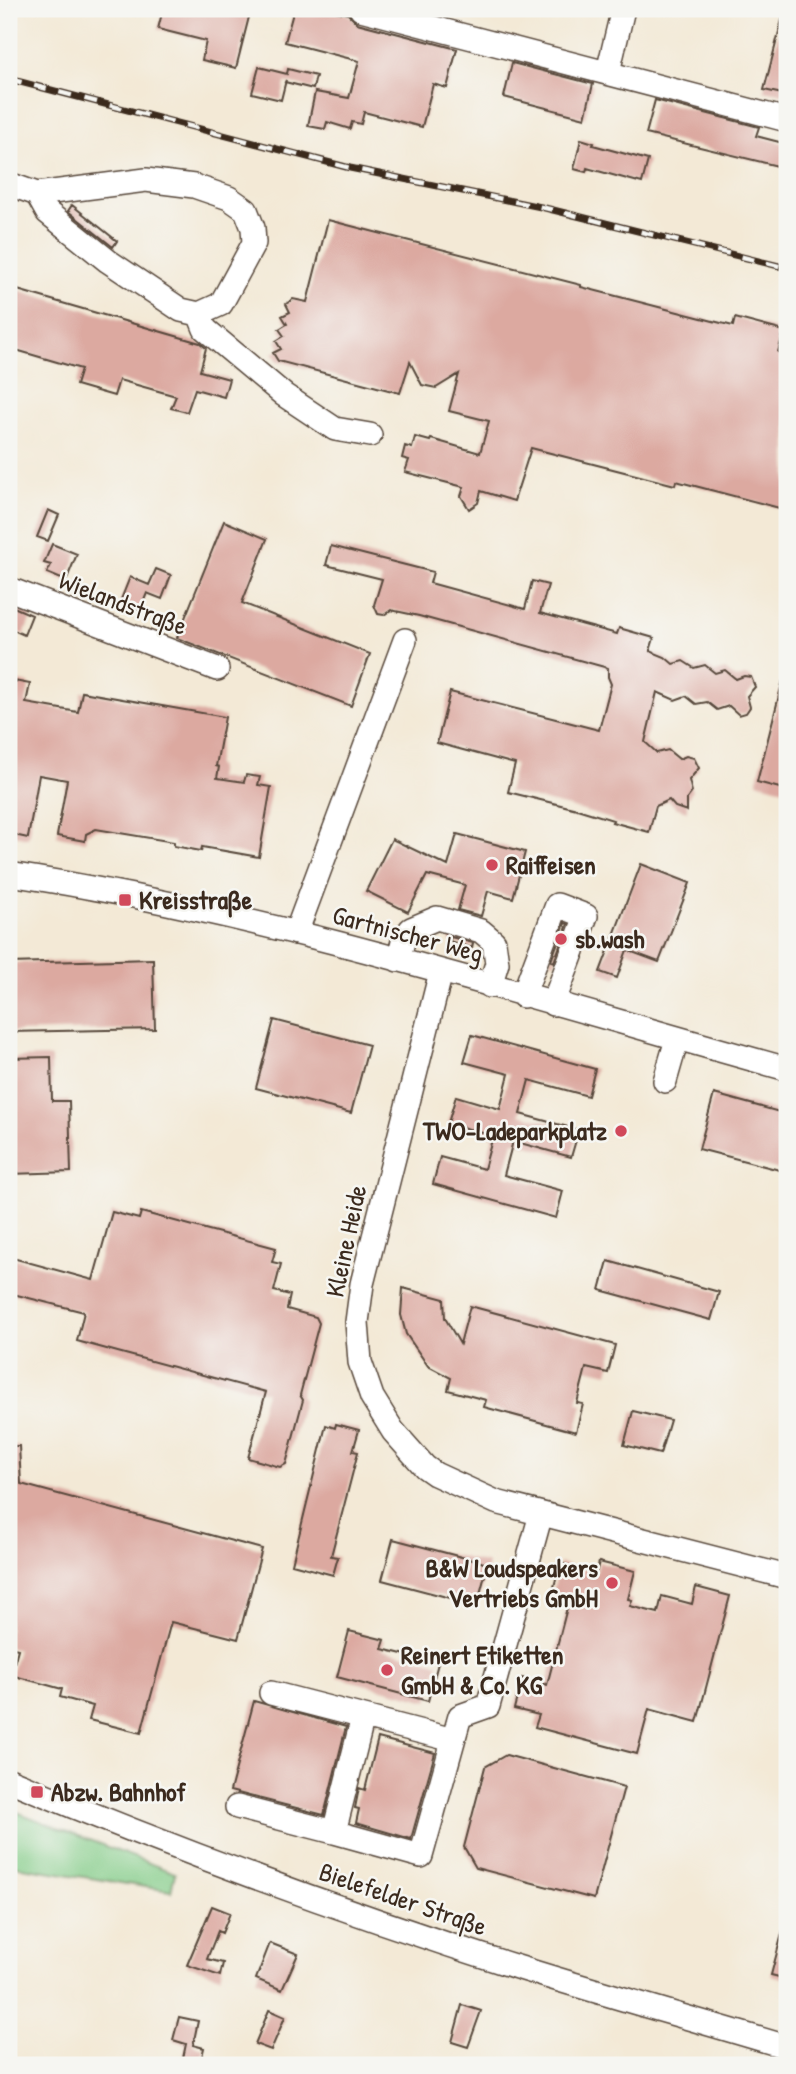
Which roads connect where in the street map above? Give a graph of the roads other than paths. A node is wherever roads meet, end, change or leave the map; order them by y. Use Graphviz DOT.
graph roads {
  1 [pos="361,9"];
  2 [pos="624,9"];
  3 [pos="608,72"];
  4 [pos="787,120"];
  5 [pos="9,184"];
  6 [pos="37,194"];
  7 [pos="199,314"];
  8 [pos="370,435"];
  9 [pos="9,589"];
  10 [pos="405,640"];
  11 [pos="217,669"];
  12 [pos="9,874"];
  13 [pos="296,933"];
  14 [pos="398,960"];
  15 [pos="441,972"];
  16 [pos="490,986"];
  17 [pos="523,996"];
  18 [pos="553,1004"];
  19 [pos="677,1039"];
  20 [pos="787,1069"];
  21 [pos="665,1081"];
  22 [pos="541,1514"];
  23 [pos="787,1577"];
  24 [pos="271,1693"];
  25 [pos="363,1717"];
  26 [pos="453,1740"];
  27 [pos="9,1780"];
  28 [pos="237,1808"];
  29 [pos="334,1832"];
  30 [pos="787,2047"];
  1 -- 3 [label="street"];
  2 -- 3 [label="street"];
  3 -- 4 [label="street"];
  5 -- 6 [label="street"];
  6 -- 7 [label="street"];
  6 -- 7 [label="street"];
  7 -- 8 [label="street"];
  9 -- 11 [label="street, Wielandstraße"];
  10 -- 13 [label="street"];
  12 -- 13 [label="street, Gartnischer Weg"];
  13 -- 14 [label="street, Gartnischer Weg"];
  14 -- 15 [label="street, Gartnischer Weg"];
  14 -- 16 [label="street"];
  15 -- 16 [label="street, Gartnischer Weg"];
  15 -- 22 [label="street, Kleine Heide"];
  16 -- 17 [label="street, Gartnischer Weg"];
  17 -- 18 [label="street, Gartnischer Weg"];
  17 -- 18 [label="street"];
  18 -- 19 [label="street, Gartnischer Weg"];
  19 -- 20 [label="street, Gartnischer Weg"];
  19 -- 21 [label="street"];
  22 -- 23 [label="street, Kleine Heide"];
  22 -- 26 [label="street"];
  24 -- 25 [label="street"];
  25 -- 26 [label="street"];
  25 -- 29 [label="street"];
  26 -- 29 [label="street"];
  27 -- 30 [label="street, Bielefelder Straße"];
  28 -- 29 [label="street"];
}
